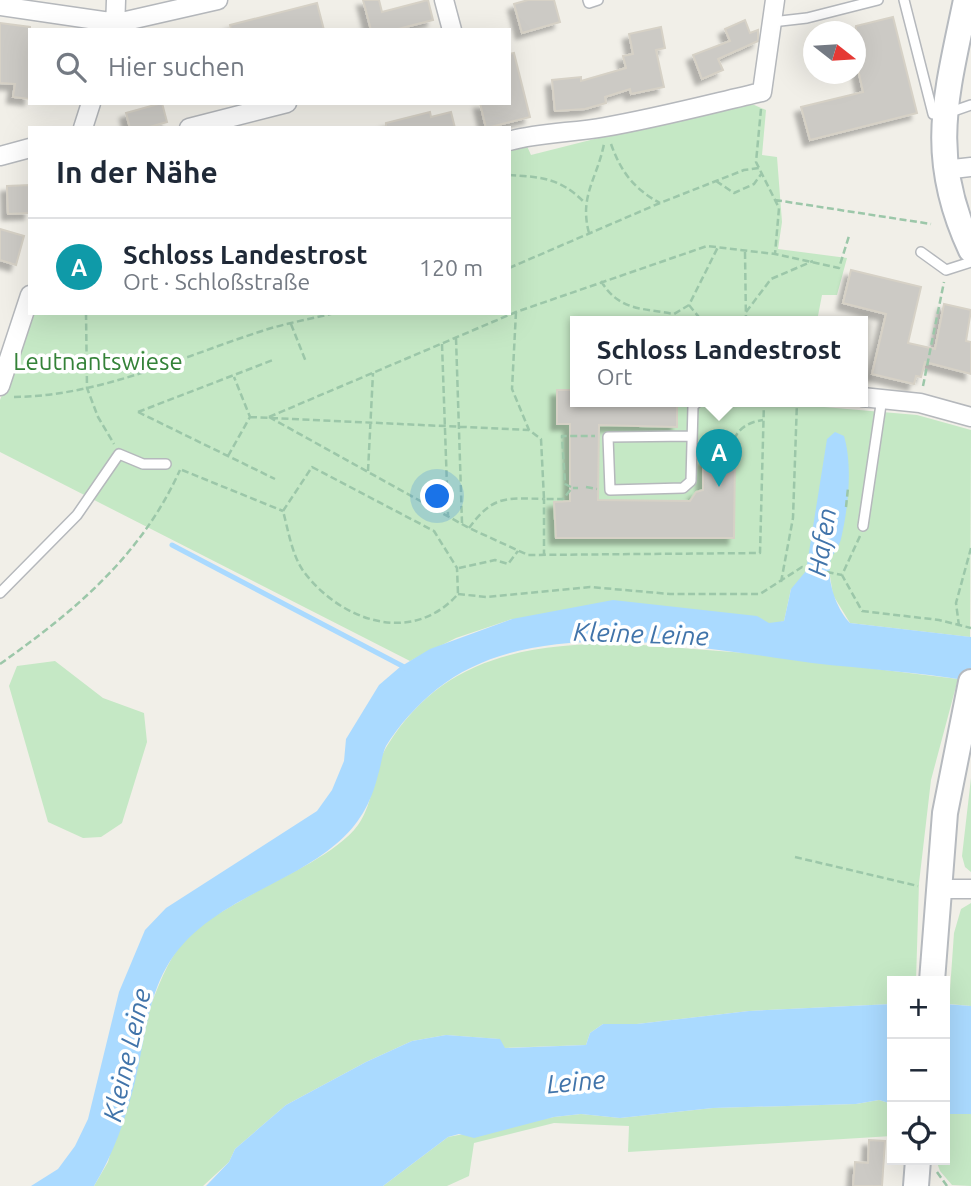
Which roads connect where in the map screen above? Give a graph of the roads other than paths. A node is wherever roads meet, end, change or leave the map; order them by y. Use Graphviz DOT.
graph roads {
  1 [pos="116,0"];
  2 [pos="218,0"];
  3 [pos="444,0"];
  4 [pos="588,0"];
  5 [pos="598,0"];
  6 [pos="775,0"];
  7 [pos="878,0"];
  8 [pos="904,0"];
  9 [pos="965,0"];
  10 [pos="0,6"];
  11 [pos="772,22"];
  12 [pos="116,27"];
  13 [pos="451,28"];
  14 [pos="89,105"];
  15 [pos="279,105"];
  16 [pos="971,105"];
  17 [pos="945,114"];
  18 [pos="84,126"];
  19 [pos="197,126"];
  20 [pos="511,140"];
  21 [pos="28,149"];
  22 [pos="0,156"];
  23 [pos="971,167"];
  24 [pos="944,170"];
  25 [pos="971,250"];
  26 [pos="921,252"];
  27 [pos="971,262"];
  28 [pos="28,303"];
  29 [pos="7,392"];
  30 [pos="868,397"];
  31 [pos="882,398"];
  32 [pos="693,407"];
  33 [pos="971,417"];
  34 [pos="692,436"];
  35 [pos="166,464"];
  36 [pos="863,526"];
  37 [pos="0,593"];
  38 [pos="970,685"];
  39 [pos="937,889"];
  40 [pos="971,889"];
  41 [pos="932,976"];
  42 [pos="927,1166"];
  43 [pos="916,1186"];
  1 -- 12 [label="street"];
  2 -- 12 [label="street"];
  3 -- 13 [label="street"];
  4 -- 5 [label="lane"];
  6 -- 11 [label="street"];
  7 -- 11 [label="lane"];
  8 -- 17 [label="lane"];
  9 -- 17 [label="main road"];
  10 -- 12 [label="street"];
  11 -- 20 [label="street"];
  14 -- 18 [label="street"];
  15 -- 19 [label="street"];
  16 -- 17 [label="lane"];
  17 -- 24 [label="main road"];
  21 -- 22 [label="street"];
  23 -- 24 [label="street"];
  24 -- 25 [label="main road"];
  26 -- 27 [label="lane"];
  28 -- 29 [label="street"];
  30 -- 31 [label="street"];
  31 -- 33 [label="street"];
  31 -- 36 [label="lane"];
  32 -- 34 [label="lane"];
  34 -- 34 [label="lane"];
  35 -- 37 [label="lane"];
  38 -- 39 [label="main road"];
  39 -- 40 [label="street"];
  39 -- 41 [label="main road"];
  42 -- 43 [label="main road"];
}
